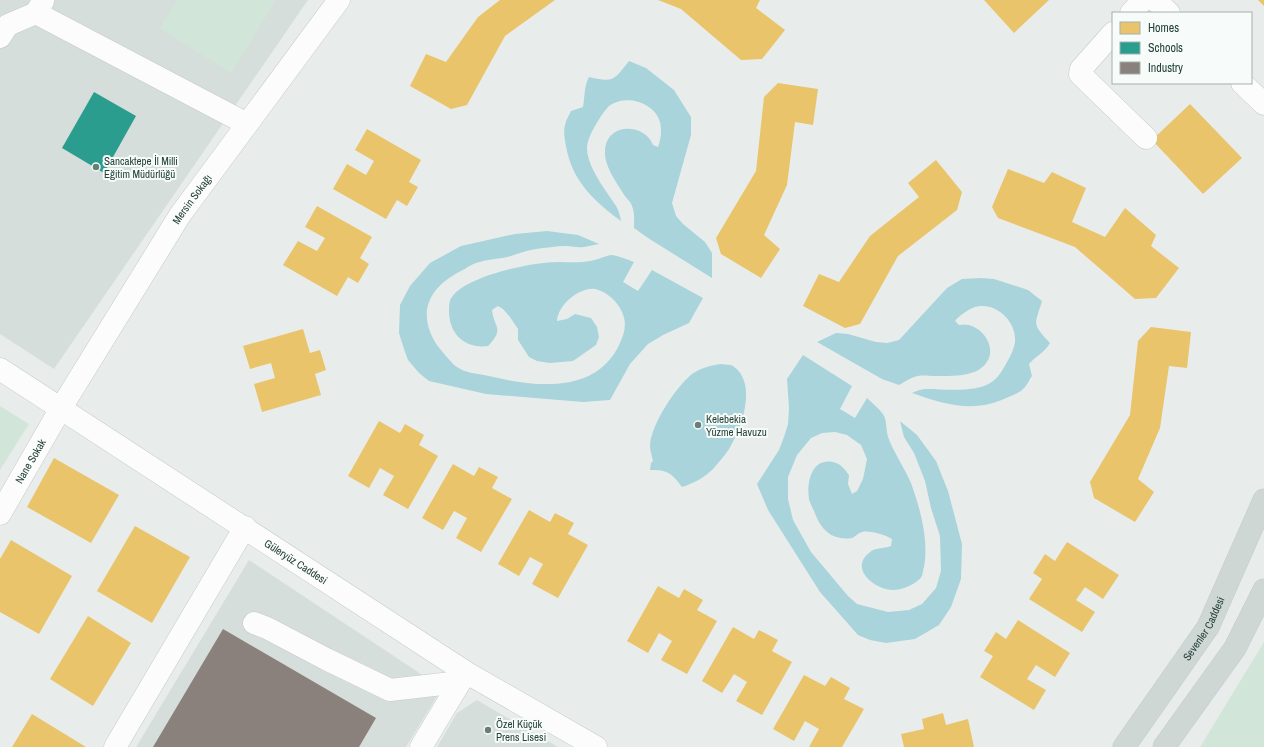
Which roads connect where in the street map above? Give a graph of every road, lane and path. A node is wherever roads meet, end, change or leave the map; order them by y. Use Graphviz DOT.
graph roads {
  1 [pos="339,0"];
  2 [pos="1142,0"];
  3 [pos="1155,0"];
  4 [pos="40,7"];
  5 [pos="1132,12"];
  6 [pos="1168,12"];
  7 [pos="1112,34"];
  8 [pos="0,37"];
  9 [pos="1243,84"];
  10 [pos="1264,104"];
  11 [pos="248,124"];
  12 [pos="1146,138"];
  13 [pos="0,369"];
  14 [pos="61,408"];
  15 [pos="1264,500"];
  16 [pos="0,514"];
  17 [pos="245,528"];
  18 [pos="1264,590"];
  19 [pos="254,623"];
  20 [pos="464,678"];
  21 [pos="115,747"];
  22 [pos="421,747"];
  23 [pos="596,747"];
  24 [pos="1124,747"];
  25 [pos="1164,747"];
  1 -- 11 [label="street, Mersin Sokağı"];
  2 -- 5 [label="street"];
  3 -- 6 [label="street"];
  4 -- 8 [label="street"];
  4 -- 11 [label="street"];
  7 -- 12 [label="street"];
  9 -- 10 [label="street"];
  11 -- 14 [label="street, Mersin Sokağı"];
  13 -- 14 [label="street, Güleryüz Caddesi"];
  14 -- 16 [label="street, Nane Sokak"];
  14 -- 17 [label="street, Güleryüz Caddesi"];
  15 -- 24 [label="main road, Sevenler Caddesi"];
  17 -- 20 [label="street, Güleryüz Caddesi"];
  17 -- 21 [label="street"];
  18 -- 25 [label="main road"];
  19 -- 20 [label="street"];
  20 -- 22 [label="street"];
  20 -- 23 [label="street, Güleryüz Caddesi"];
}
